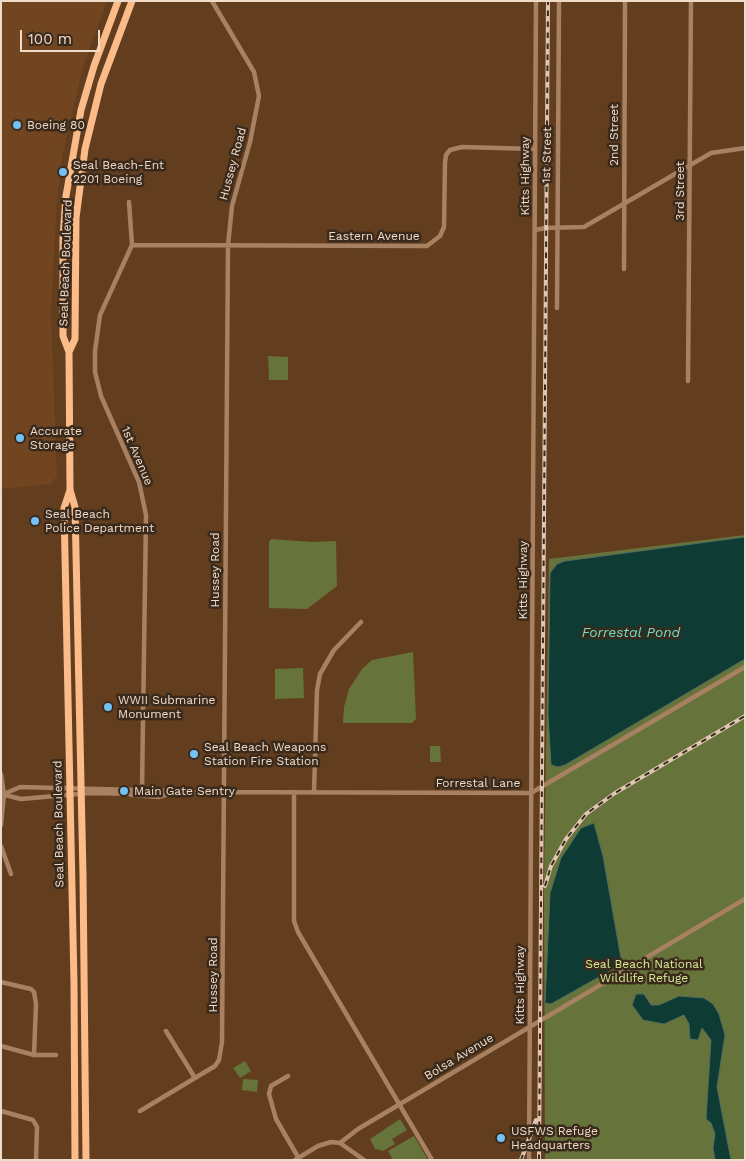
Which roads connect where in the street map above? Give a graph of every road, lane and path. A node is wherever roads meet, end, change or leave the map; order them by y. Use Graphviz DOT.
graph roads {
  1 [pos="118,1"];
  2 [pos="132,1"];
  3 [pos="212,1"];
  4 [pos="536,1"];
  5 [pos="559,1"];
  6 [pos="625,1"];
  7 [pos="691,1"];
  8 [pos="73,148"];
  9 [pos="745,148"];
  10 [pos="85,149"];
  11 [pos="535,149"];
  12 [pos="690,164"];
  13 [pos="129,202"];
  14 [pos="624,205"];
  15 [pos="557,228"];
  16 [pos="535,230"];
  17 [pos="132,245"];
  18 [pos="228,245"];
  19 [pos="624,269"];
  20 [pos="557,308"];
  21 [pos="69,352"];
  22 [pos="688,381"];
  23 [pos="70,490"];
  24 [pos="361,622"];
  25 [pos="745,667"];
  26 [pos="1,774"];
  27 [pos="70,788"];
  28 [pos="142,789"];
  29 [pos="81,792"];
  30 [pos="177,792"];
  31 [pos="223,792"];
  32 [pos="294,792"];
  33 [pos="314,792"];
  34 [pos="531,793"];
  35 [pos="3,794"];
  36 [pos="70,796"];
  37 [pos="1,825"];
  38 [pos="1,846"];
  39 [pos="11,874"];
  40 [pos="745,899"];
  41 [pos="1,982"];
  42 [pos="530,1027"];
  43 [pos="166,1031"];
  44 [pos="1,1046"];
  45 [pos="34,1055"];
  46 [pos="56,1055"];
  47 [pos="288,1076"];
  48 [pos="194,1078"];
  49 [pos="398,1105"];
  50 [pos="1,1111"];
  51 [pos="140,1111"];
  52 [pos="340,1144"];
  53 [pos="296,1158"];
  54 [pos="36,1160"];
  55 [pos="75,1160"];
  56 [pos="86,1160"];
  57 [pos="364,1160"];
  58 [pos="432,1160"];
  59 [pos="529,1160"];
  1 -- 8 [label="main road, Seal Beach Boulevard"];
  2 -- 10 [label="main road, Seal Beach Boulevard"];
  3 -- 18 [label="street, Hussey Road"];
  4 -- 11 [label="street, Kitts Highway"];
  5 -- 15 [label="street, 1st Street"];
  6 -- 14 [label="street, 2nd Street"];
  7 -- 12 [label="street, 3rd Street"];
  8 -- 10 [label="main road"];
  8 -- 21 [label="main road, Seal Beach Boulevard"];
  9 -- 12 [label="street"];
  10 -- 21 [label="main road, Seal Beach Boulevard"];
  11 -- 16 [label="street, Kitts Highway"];
  11 -- 18 [label="street, Eastern Avenue"];
  12 -- 14 [label="street"];
  12 -- 22 [label="street, 3rd Street"];
  13 -- 17 [label="street, 1st Avenue"];
  14 -- 15 [label="street"];
  14 -- 19 [label="street, 2nd Street"];
  15 -- 16 [label="street"];
  15 -- 20 [label="street, 1st Street"];
  16 -- 34 [label="street, Kitts Highway"];
  17 -- 18 [label="street, Eastern Avenue"];
  17 -- 28 [label="street, 1st Avenue"];
  18 -- 31 [label="street, Hussey Road"];
  21 -- 23 [label="main road, Seal Beach Boulevard"];
  23 -- 27 [label="main road, Seal Beach Boulevard"];
  23 -- 29 [label="main road, Seal Beach Boulevard"];
  24 -- 33 [label="street"];
  25 -- 34 [label="street, Forrestal Lane"];
  26 -- 35 [label="street"];
  27 -- 29 [label="street"];
  27 -- 35 [label="street"];
  27 -- 36 [label="main road, Seal Beach Boulevard"];
  28 -- 29 [label="street, Forrestal Lane"];
  28 -- 30 [label="street, Forrestal Lane"];
  29 -- 30 [label="street, Forrestal Lane"];
  29 -- 36 [label="street"];
  29 -- 56 [label="main road, Seal Beach Boulevard"];
  30 -- 31 [label="street, Forrestal Lane"];
  31 -- 32 [label="street, Forrestal Lane"];
  31 -- 48 [label="street, Hussey Road"];
  32 -- 33 [label="street, Forrestal Lane"];
  32 -- 49 [label="street"];
  33 -- 34 [label="street, Forrestal Lane"];
  34 -- 42 [label="street, Kitts Highway"];
  35 -- 36 [label="street"];
  35 -- 37 [label="street"];
  36 -- 55 [label="main road, Seal Beach Boulevard"];
  38 -- 39 [label="street"];
  40 -- 42 [label="street, Bolsa Avenue"];
  41 -- 45 [label="street"];
  42 -- 49 [label="street, Bolsa Avenue"];
  42 -- 59 [label="street, Kitts Highway"];
  43 -- 48 [label="street"];
  44 -- 45 [label="street"];
  45 -- 46 [label="street"];
  47 -- 53 [label="street"];
  48 -- 51 [label="street, Hussey Road"];
  49 -- 52 [label="street, Bolsa Avenue"];
  49 -- 58 [label="street"];
  50 -- 54 [label="street"];
  52 -- 53 [label="street"];
  52 -- 57 [label="street"];
}
